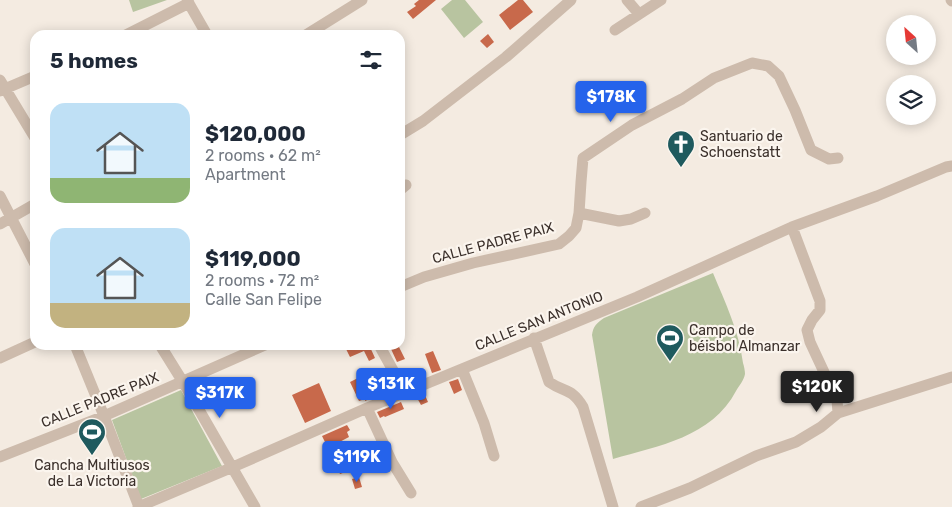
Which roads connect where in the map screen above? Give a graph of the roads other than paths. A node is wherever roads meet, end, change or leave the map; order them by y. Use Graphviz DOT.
graph roads {
  1 [pos="361,0"];
  2 [pos="571,0"];
  3 [pos="628,0"];
  4 [pos="661,0"];
  5 [pos="188,2"];
  6 [pos="639,14"];
  7 [pos="135,30"];
  8 [pos="204,30"];
  9 [pos="315,30"];
  10 [pos="616,30"];
  11 [pos="30,78"];
  12 [pos="2,86"];
  13 [pos="30,130"];
  14 [pos="405,132"];
  15 [pos="838,158"];
  16 [pos="952,166"];
  17 [pos="0,196"];
  18 [pos="30,207"];
  19 [pos="579,213"];
  20 [pos="645,213"];
  21 [pos="12,218"];
  22 [pos="0,224"];
  23 [pos="792,227"];
  24 [pos="30,254"];
  25 [pos="405,285"];
  26 [pos="534,338"];
  27 [pos="30,344"];
  28 [pos="76,350"];
  29 [pos="163,350"];
  30 [pos="254,350"];
  31 [pos="382,350"];
  32 [pos="0,358"];
  33 [pos="462,369"];
  34 [pos="952,377"];
  35 [pos="183,382"];
  36 [pos="404,392"];
  37 [pos="368,408"];
  38 [pos="838,413"];
  39 [pos="104,416"];
  40 [pos="494,456"];
  41 [pos="0,457"];
  42 [pos="233,467"];
  43 [pos="411,493"];
  44 [pos="139,507"];
  45 [pos="255,507"];
  46 [pos="613,507"];
  47 [pos="641,507"];
  1 -- 9 [label="street"];
  2 -- 14 [label="street"];
  3 -- 6 [label="street"];
  4 -- 6 [label="street"];
  5 -- 7 [label="street"];
  5 -- 8 [label="street"];
  6 -- 10 [label="street"];
  11 -- 12 [label="street"];
  12 -- 13 [label="street"];
  15 -- 19 [label="street, CALLE PADRE PAIX"];
  16 -- 23 [label="street, CALLE SAN ANTONIO"];
  17 -- 21 [label="street"];
  18 -- 21 [label="street"];
  19 -- 20 [label="street"];
  19 -- 25 [label="street, CALLE PADRE PAIX"];
  21 -- 22 [label="street"];
  21 -- 24 [label="street"];
  23 -- 26 [label="street, CALLE SAN ANTONIO"];
  23 -- 38 [label="street"];
  26 -- 33 [label="street, CALLE SAN ANTONIO"];
  26 -- 46 [label="street"];
  27 -- 32 [label="street"];
  28 -- 39 [label="street"];
  29 -- 35 [label="street"];
  30 -- 35 [label="street, CALLE PADRE PAIX"];
  31 -- 36 [label="street"];
  33 -- 36 [label="street, CALLE SAN ANTONIO"];
  33 -- 40 [label="street"];
  34 -- 38 [label="street"];
  35 -- 39 [label="street, CALLE PADRE PAIX"];
  35 -- 42 [label="street"];
  36 -- 37 [label="street, CALLE SAN ANTONIO"];
  37 -- 42 [label="street, CALLE SAN ANTONIO"];
  37 -- 43 [label="street"];
  38 -- 47 [label="street"];
  39 -- 41 [label="street, CALLE PADRE PAIX"];
  39 -- 44 [label="street"];
  42 -- 44 [label="street, CALLE SAN ANTONIO"];
  42 -- 45 [label="street"];
}
